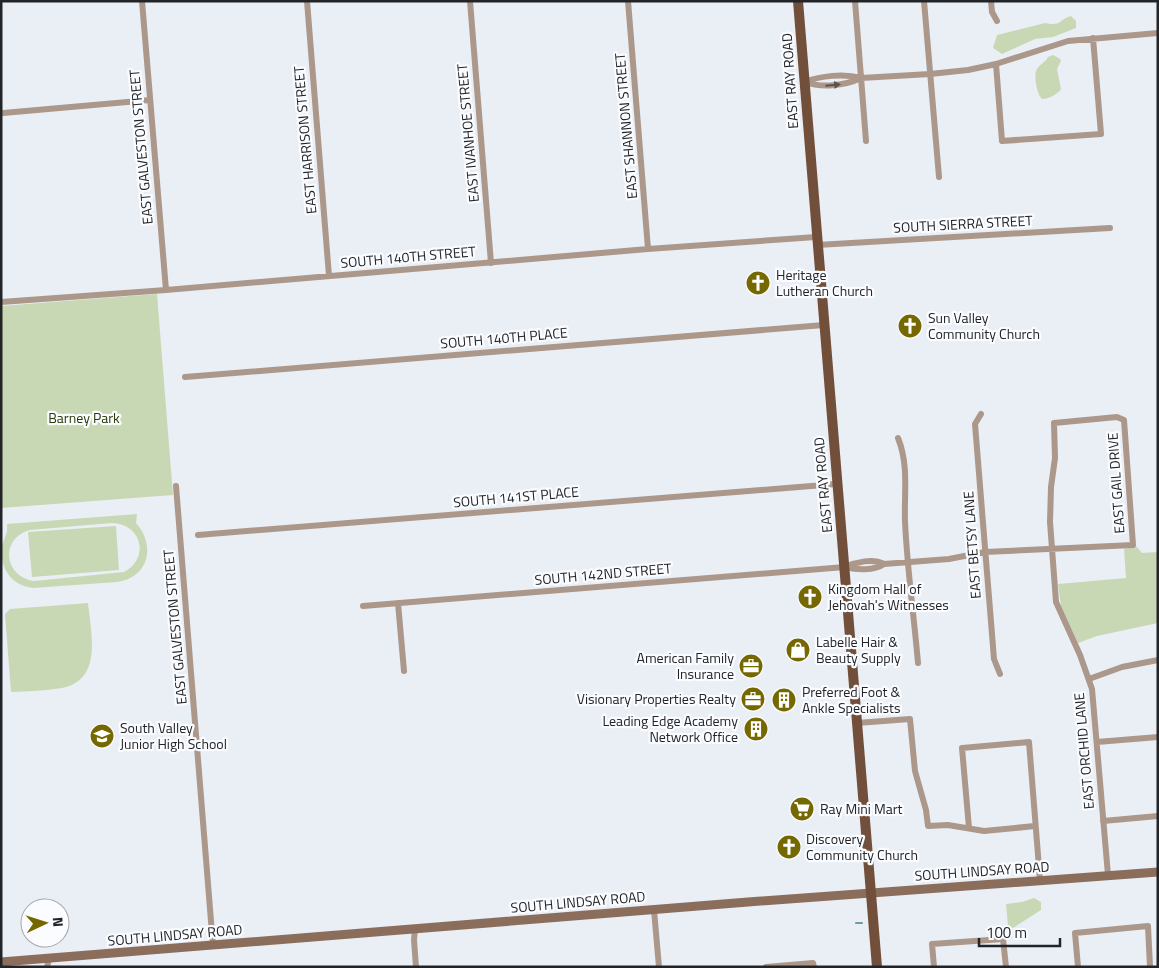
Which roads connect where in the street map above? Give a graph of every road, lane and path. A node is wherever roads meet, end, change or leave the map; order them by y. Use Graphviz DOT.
graph roads {
  1 [pos="142,1"];
  2 [pos="307,1"];
  3 [pos="470,1"];
  4 [pos="628,1"];
  5 [pos="798,1"];
  6 [pos="854,1"];
  7 [pos="924,1"];
  8 [pos="991,1"];
  9 [pos="997,21"];
  10 [pos="1158,33"];
  11 [pos="1094,38"];
  12 [pos="996,64"];
  13 [pos="930,74"];
  14 [pos="861,78"];
  15 [pos="804,82"];
  16 [pos="150,100"];
  17 [pos="3,113"];
  18 [pos="866,141"];
  19 [pos="939,177"];
  20 [pos="1110,228"];
  21 [pos="816,241"];
  22 [pos="648,249"];
  23 [pos="491,263"];
  24 [pos="328,276"];
  25 [pos="166,290"];
  26 [pos="1,302"];
  27 [pos="824,325"];
  28 [pos="186,377"];
  29 [pos="981,414"];
  30 [pos="1054,423"];
  31 [pos="898,438"];
  32 [pos="836,484"];
  33 [pos="176,486"];
  34 [pos="198,534"];
  35 [pos="1133,545"];
  36 [pos="1051,549"];
  37 [pos="984,552"];
  38 [pos="909,562"];
  39 [pos="845,567"];
  40 [pos="398,603"];
  41 [pos="364,606"];
  42 [pos="1158,660"];
  43 [pos="918,663"];
  44 [pos="404,670"];
  45 [pos="1000,674"];
  46 [pos="1089,679"];
  47 [pos="857,723"];
  48 [pos="1158,737"];
  49 [pos="1096,742"];
  50 [pos="1158,816"];
  51 [pos="1103,821"];
  52 [pos="1036,826"];
  53 [pos="969,828"];
  54 [pos="1158,872"];
  55 [pos="1108,875"];
  56 [pos="1040,880"];
  57 [pos="871,893"];
  58 [pos="654,910"];
  59 [pos="415,929"];
  60 [pos="213,946"];
  61 [pos="1,962"];
  62 [pos="49,964"];
  63 [pos="813,965"];
  64 [pos="416,967"];
  65 [pos="659,967"];
  66 [pos="766,967"];
  67 [pos="876,967"];
  68 [pos="934,967"];
  69 [pos="1006,967"];
  70 [pos="1078,967"];
  71 [pos="1150,967"];
  1 -- 16 [label="street, EAST GALVESTON STREET"];
  2 -- 24 [label="street, EAST HARRISON STREET"];
  3 -- 23 [label="street, EAST IVANHOE STREET"];
  4 -- 22 [label="street, EAST SHANNON STREET"];
  5 -- 15 [label="main road, EAST RAY ROAD"];
  6 -- 14 [label="street"];
  7 -- 13 [label="street"];
  8 -- 9 [label="street"];
  10 -- 11 [label="street"];
  11 -- 12 [label="street"];
  11 -- 12 [label="street"];
  12 -- 13 [label="street"];
  13 -- 14 [label="street"];
  13 -- 19 [label="street"];
  14 -- 15 [label="street"];
  14 -- 18 [label="street"];
  15 -- 21 [label="main road, EAST RAY ROAD"];
  16 -- 17 [label="street"];
  16 -- 25 [label="street, EAST GALVESTON STREET"];
  20 -- 21 [label="street, SOUTH SIERRA STREET"];
  21 -- 22 [label="street, SOUTH 140TH STREET"];
  21 -- 27 [label="main road, EAST RAY ROAD"];
  22 -- 23 [label="street, SOUTH 140TH STREET"];
  23 -- 24 [label="street, SOUTH 140TH STREET"];
  24 -- 25 [label="street, SOUTH 140TH STREET"];
  25 -- 26 [label="street, SOUTH 140TH STREET"];
  27 -- 28 [label="street, SOUTH 140TH PLACE"];
  27 -- 32 [label="main road, EAST RAY ROAD"];
  29 -- 37 [label="street, EAST BETSY LANE"];
  30 -- 35 [label="street, EAST GAIL DRIVE"];
  30 -- 36 [label="street, EAST ORCHID LANE"];
  31 -- 38 [label="street"];
  32 -- 34 [label="street, SOUTH 141ST PLACE"];
  32 -- 39 [label="main road, EAST RAY ROAD"];
  33 -- 60 [label="street, EAST GALVESTON STREET"];
  35 -- 36 [label="street, SOUTH 142ND STREET"];
  36 -- 37 [label="street, SOUTH 142ND STREET"];
  36 -- 46 [label="street, EAST ORCHID LANE"];
  37 -- 38 [label="street, SOUTH 142ND STREET"];
  37 -- 45 [label="street, EAST BETSY LANE"];
  38 -- 39 [label="street, SOUTH 142ND STREET"];
  38 -- 43 [label="street"];
  39 -- 40 [label="street, SOUTH 142ND STREET"];
  39 -- 47 [label="main road, EAST RAY ROAD"];
  40 -- 41 [label="street, SOUTH 142ND STREET"];
  40 -- 44 [label="street"];
  42 -- 46 [label="street"];
  46 -- 49 [label="street, EAST ORCHID LANE"];
  47 -- 53 [label="street"];
  47 -- 57 [label="main road, EAST RAY ROAD"];
  48 -- 49 [label="street"];
  49 -- 51 [label="street, EAST ORCHID LANE"];
  50 -- 51 [label="street"];
  51 -- 55 [label="street, EAST ORCHID LANE"];
  52 -- 53 [label="street"];
  52 -- 53 [label="street"];
  52 -- 56 [label="street"];
  54 -- 55 [label="main road, SOUTH LINDSAY ROAD"];
  55 -- 56 [label="main road, SOUTH LINDSAY ROAD"];
  56 -- 57 [label="main road, SOUTH LINDSAY ROAD"];
  57 -- 58 [label="main road, SOUTH LINDSAY ROAD"];
  57 -- 67 [label="main road, EAST RAY ROAD"];
  58 -- 59 [label="main road, SOUTH LINDSAY ROAD"];
  58 -- 65 [label="street"];
  59 -- 60 [label="main road, SOUTH LINDSAY ROAD"];
  59 -- 64 [label="street"];
  60 -- 62 [label="main road, SOUTH LINDSAY ROAD"];
  61 -- 62 [label="main road, SOUTH LINDSAY ROAD"];
  63 -- 66 [label="street"];
  68 -- 69 [label="street"];
  70 -- 71 [label="street"];
}
